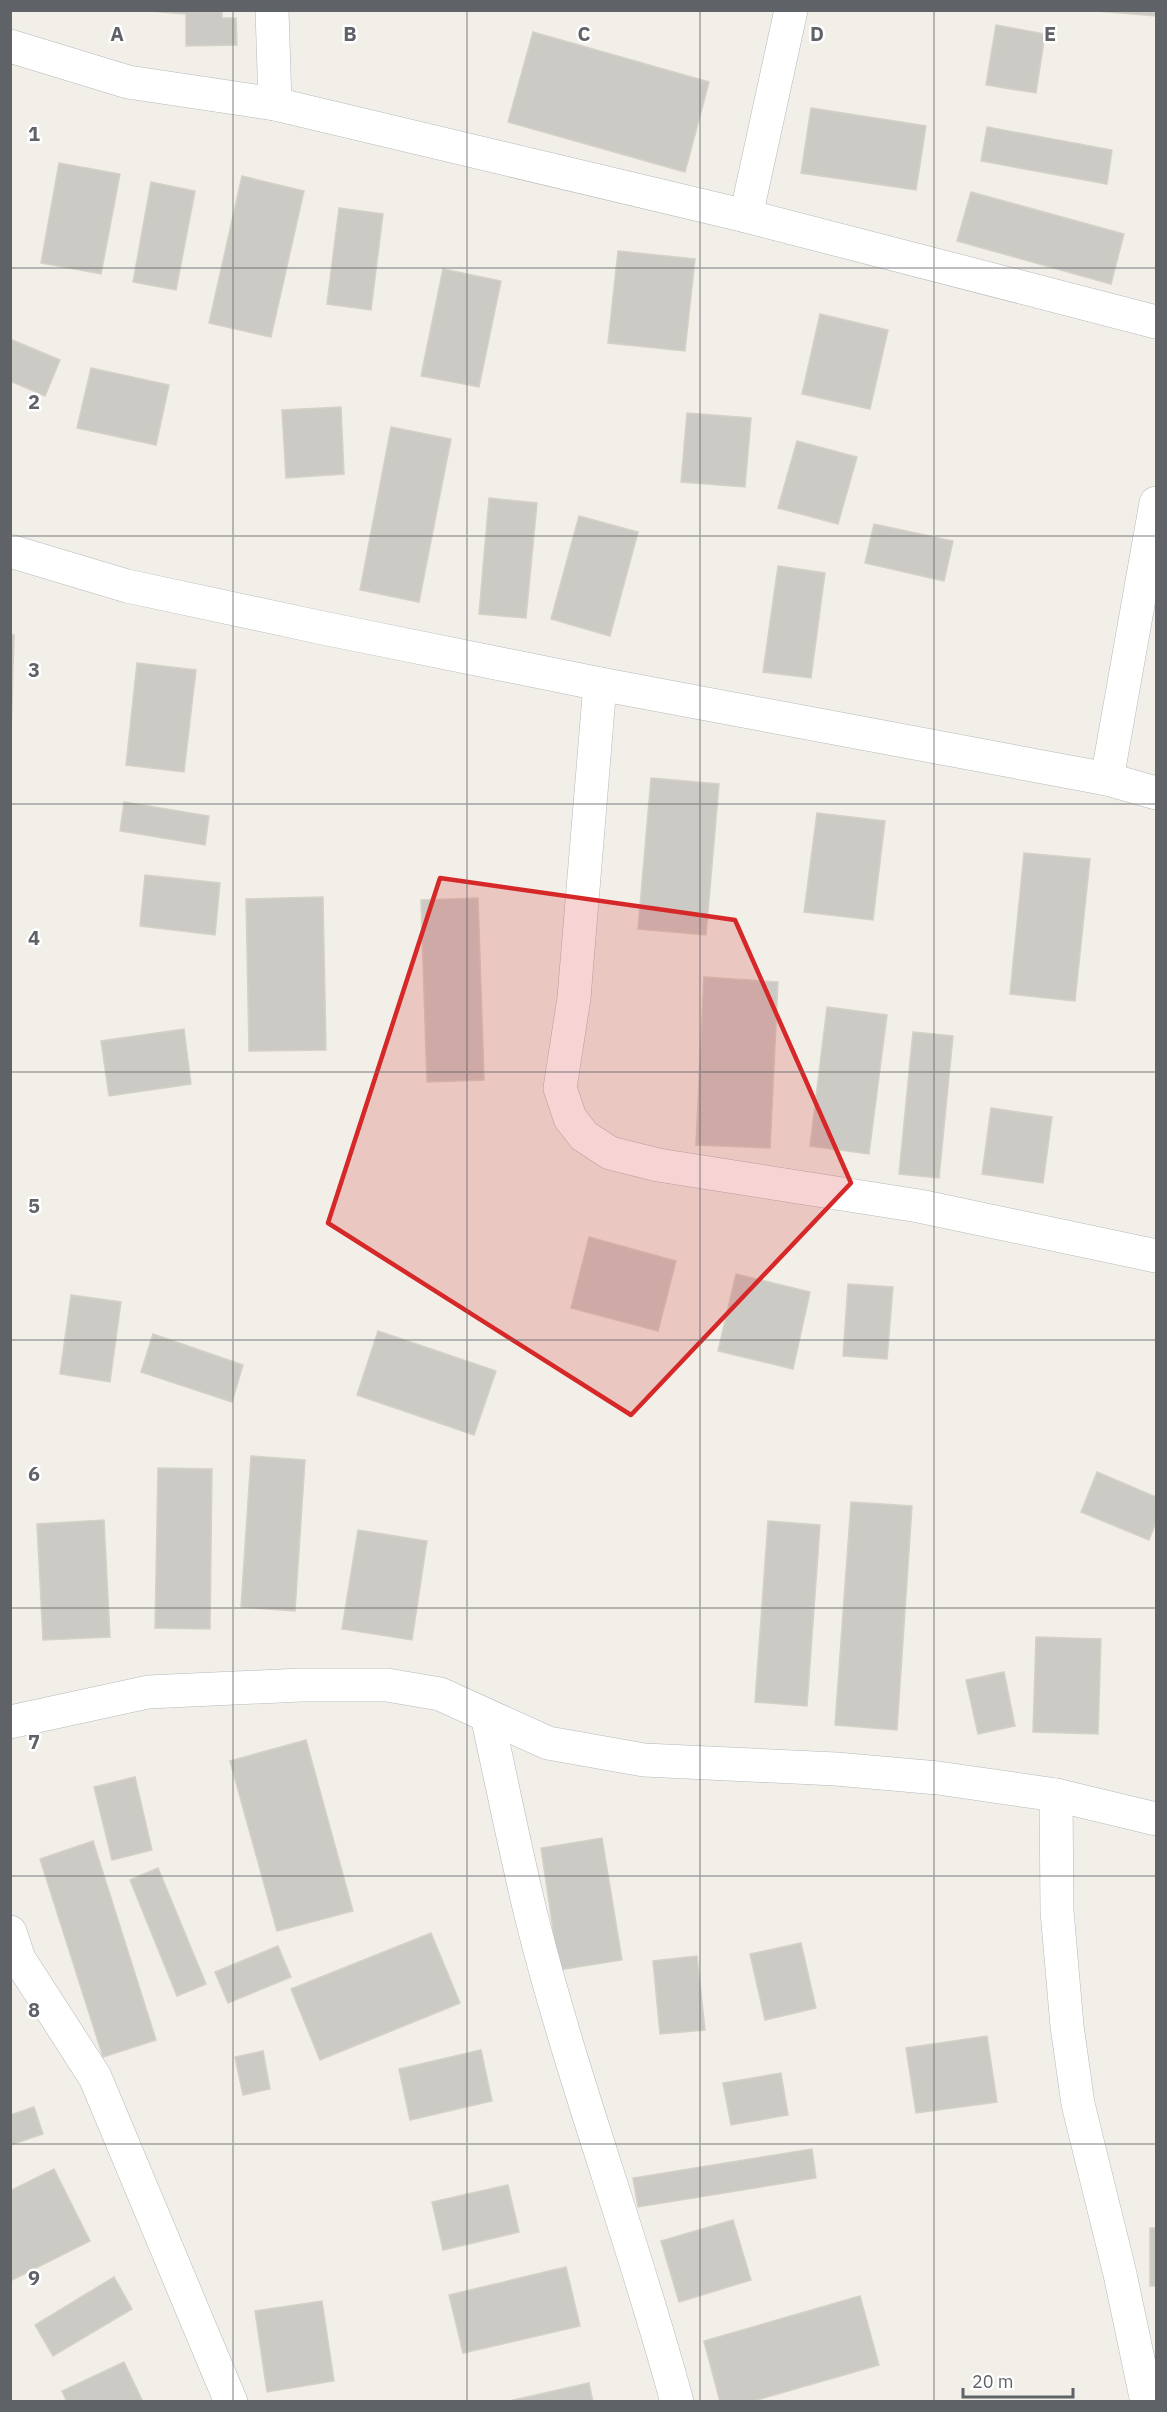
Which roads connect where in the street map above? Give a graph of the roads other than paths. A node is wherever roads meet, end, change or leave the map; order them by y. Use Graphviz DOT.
graph roads {
  1 [pos="272,10"];
  2 [pos="791,10"];
  3 [pos="10,46"];
  4 [pos="275,104"];
  5 [pos="746,216"];
  6 [pos="1156,322"];
  7 [pos="1156,503"];
  8 [pos="10,551"];
  9 [pos="600,684"];
  10 [pos="1107,779"];
  11 [pos="1156,793"];
  12 [pos="1156,1256"];
  13 [pos="487,1716"];
  14 [pos="10,1722"];
  15 [pos="1056,1796"];
  16 [pos="1156,1819"];
  17 [pos="10,1932"];
  18 [pos="231,2402"];
  19 [pos="676,2402"];
  20 [pos="1147,2402"];
  1 -- 4 [label="street"];
  2 -- 5 [label="street"];
  3 -- 4 [label="street"];
  4 -- 5 [label="street"];
  5 -- 6 [label="street"];
  7 -- 10 [label="street"];
  8 -- 9 [label="street"];
  9 -- 10 [label="street"];
  9 -- 12 [label="street"];
  10 -- 11 [label="street"];
  13 -- 14 [label="street"];
  13 -- 15 [label="street"];
  13 -- 19 [label="street"];
  15 -- 16 [label="street"];
  15 -- 20 [label="street"];
  17 -- 18 [label="street"];
}
